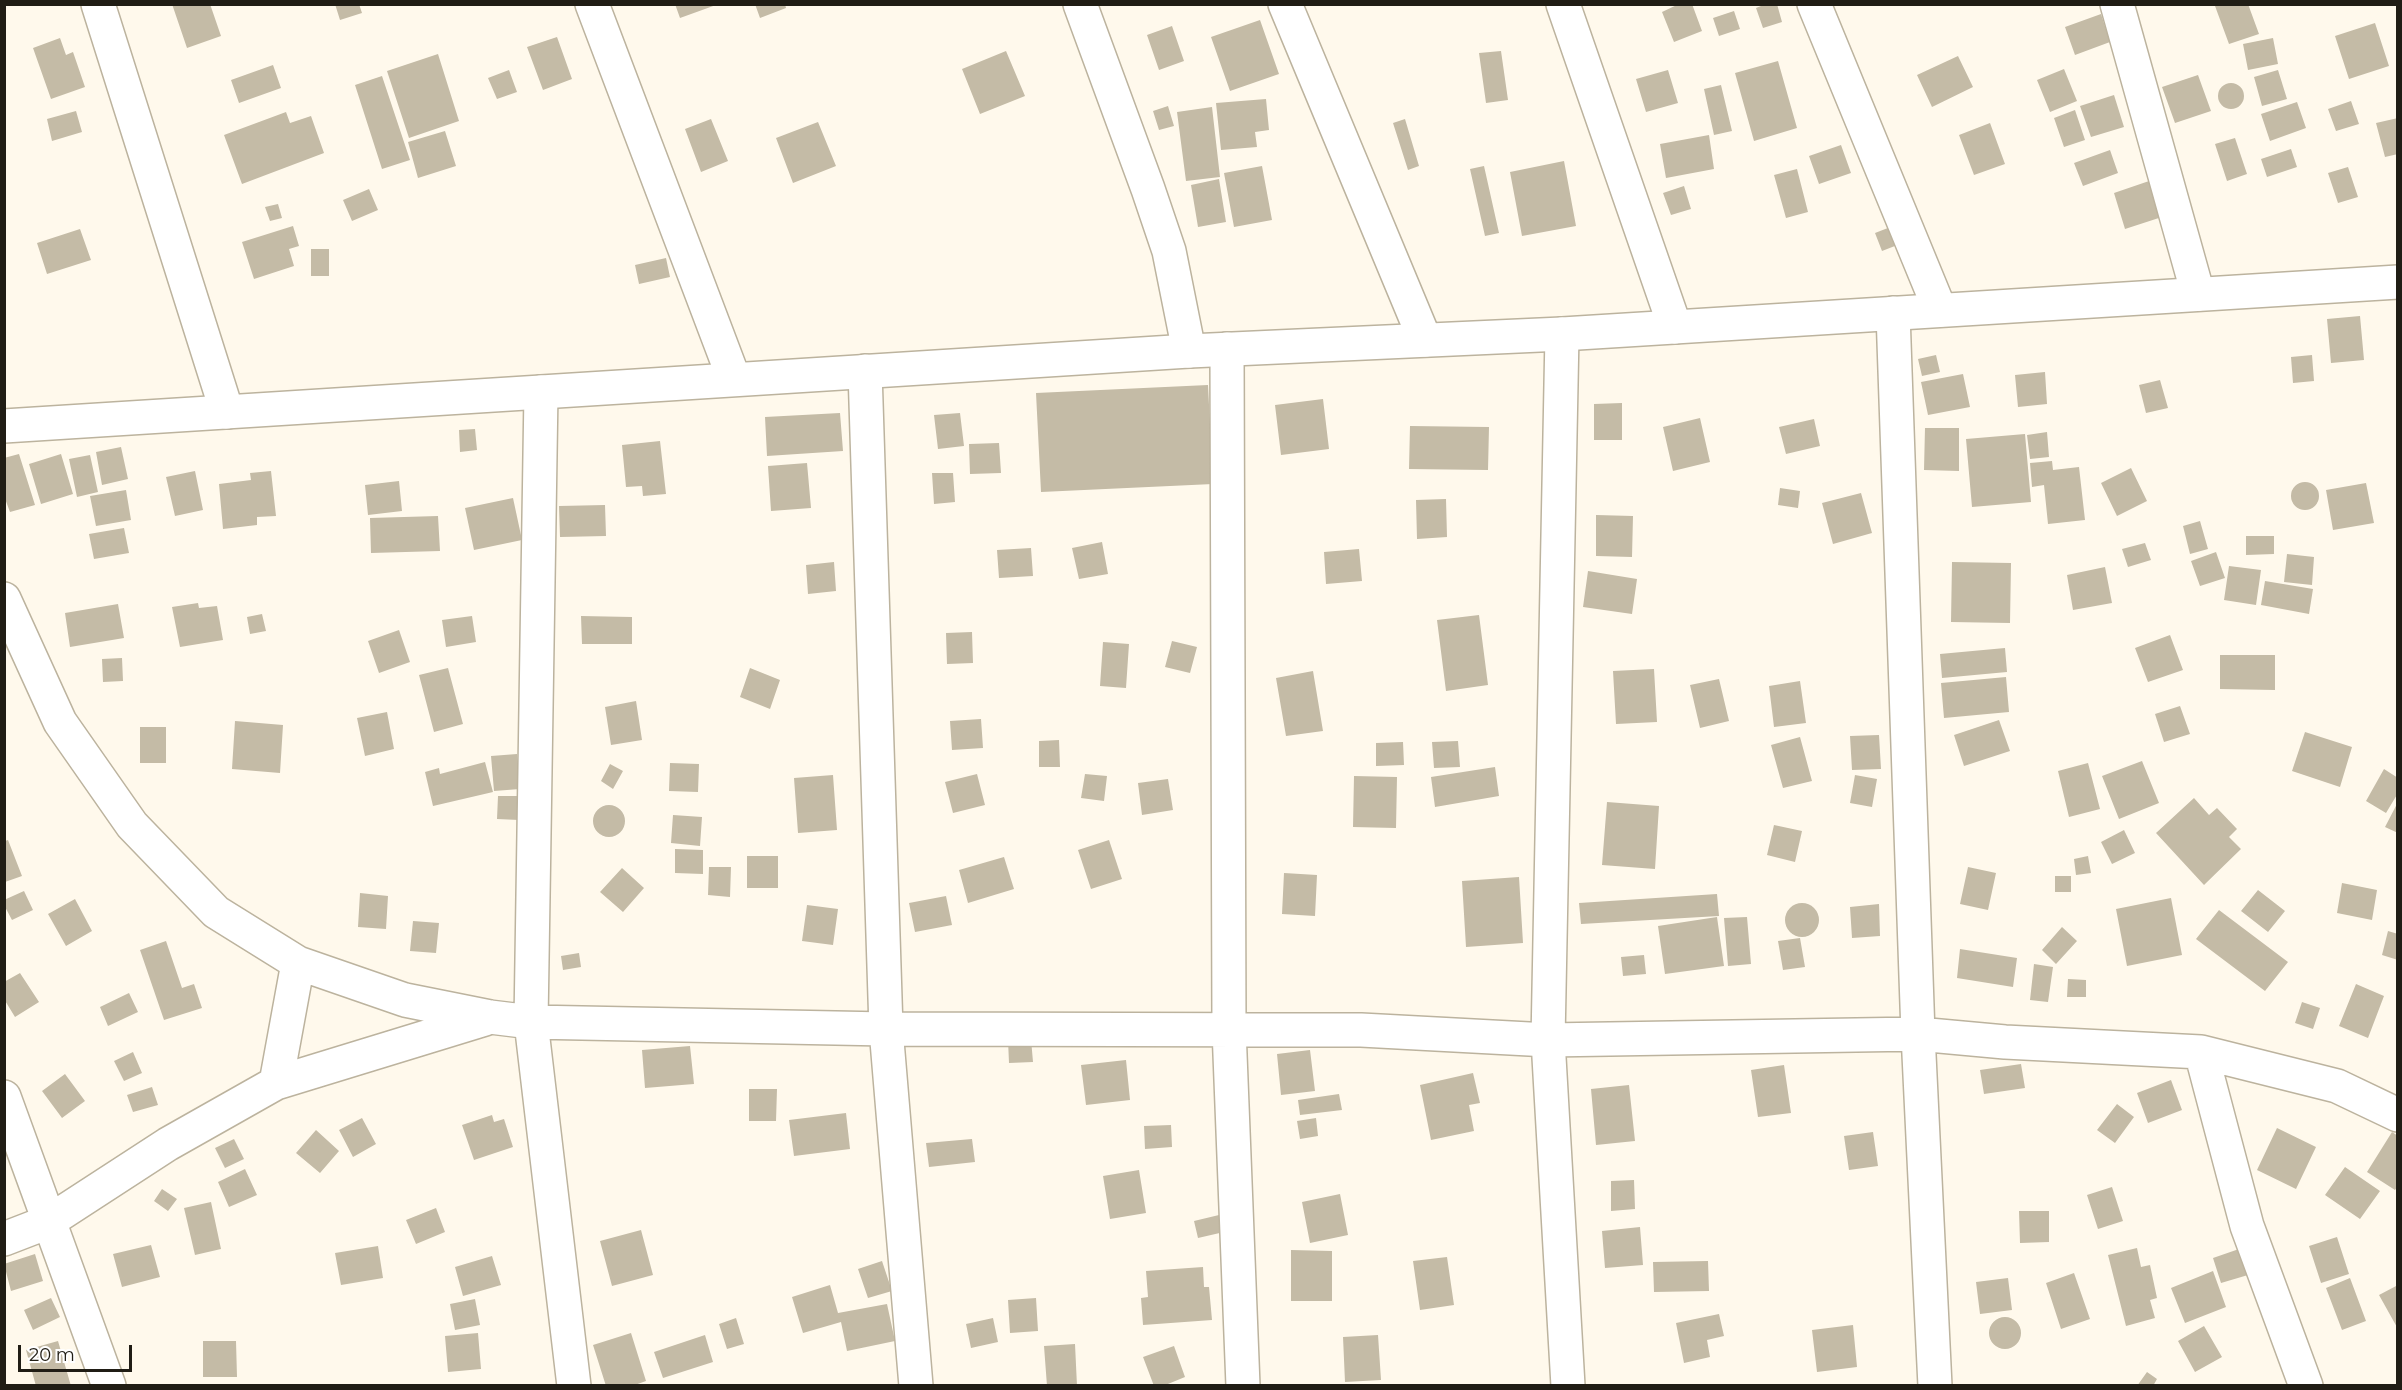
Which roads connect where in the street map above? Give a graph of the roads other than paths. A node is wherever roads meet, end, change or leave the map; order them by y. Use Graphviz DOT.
graph roads {
  1 [pos="98,4"];
  2 [pos="592,4"];
  3 [pos="1080,4"];
  4 [pos="1285,4"];
  5 [pos="1563,4"];
  6 [pos="1814,4"];
  7 [pos="2117,4"];
  8 [pos="2397,282"];
  9 [pos="2199,294"];
  10 [pos="1940,310"];
  11 [pos="1893,313"];
  12 [pos="1675,327"];
  13 [pos="1562,334"];
  14 [pos="1425,340"];
  15 [pos="1227,349"];
  16 [pos="1189,351"];
  17 [pos="865,370"];
  18 [pos="734,379"];
  19 [pos="541,392"];
  20 [pos="226,412"];
  21 [pos="4,426"];
  22 [pos="4,598"];
  23 [pos="298,963"];
  24 [pos="490,1017"];
  25 [pos="531,1022"];
  26 [pos="886,1029"];
  27 [pos="1229,1029"];
  28 [pos="1918,1034"];
  29 [pos="1548,1040"];
  30 [pos="2201,1052"];
  31 [pos="276,1083"];
  32 [pos="4,1098"];
  33 [pos="2397,1115"];
  34 [pos="48,1222"];
  35 [pos="4,1239"];
  36 [pos="109,1386"];
  37 [pos="574,1386"];
  38 [pos="916,1386"];
  39 [pos="1243,1386"];
  40 [pos="1568,1386"];
  41 [pos="1935,1386"];
  42 [pos="2306,1386"];
  1 -- 20 [label="street"];
  2 -- 18 [label="street"];
  3 -- 16 [label="street"];
  4 -- 14 [label="street"];
  5 -- 12 [label="street"];
  6 -- 10 [label="street"];
  7 -- 9 [label="street"];
  8 -- 9 [label="street"];
  9 -- 10 [label="street"];
  10 -- 11 [label="street"];
  11 -- 12 [label="street"];
  11 -- 28 [label="street"];
  12 -- 13 [label="street"];
  13 -- 14 [label="street"];
  13 -- 29 [label="street"];
  14 -- 15 [label="street"];
  15 -- 16 [label="street"];
  15 -- 27 [label="street"];
  16 -- 17 [label="street"];
  17 -- 18 [label="street"];
  17 -- 26 [label="street"];
  18 -- 19 [label="street"];
  19 -- 20 [label="street"];
  19 -- 25 [label="street"];
  20 -- 21 [label="street"];
  22 -- 23 [label="street"];
  23 -- 24 [label="street"];
  23 -- 31 [label="street"];
  24 -- 25 [label="street"];
  24 -- 31 [label="street"];
  25 -- 26 [label="street"];
  25 -- 37 [label="street"];
  26 -- 27 [label="street"];
  26 -- 38 [label="street"];
  27 -- 29 [label="street"];
  27 -- 39 [label="street"];
  28 -- 29 [label="street"];
  28 -- 30 [label="street"];
  28 -- 41 [label="street"];
  29 -- 40 [label="street"];
  30 -- 33 [label="street"];
  30 -- 42 [label="street"];
  31 -- 34 [label="street"];
  32 -- 34 [label="street"];
  34 -- 35 [label="street"];
  34 -- 36 [label="street"];
}
